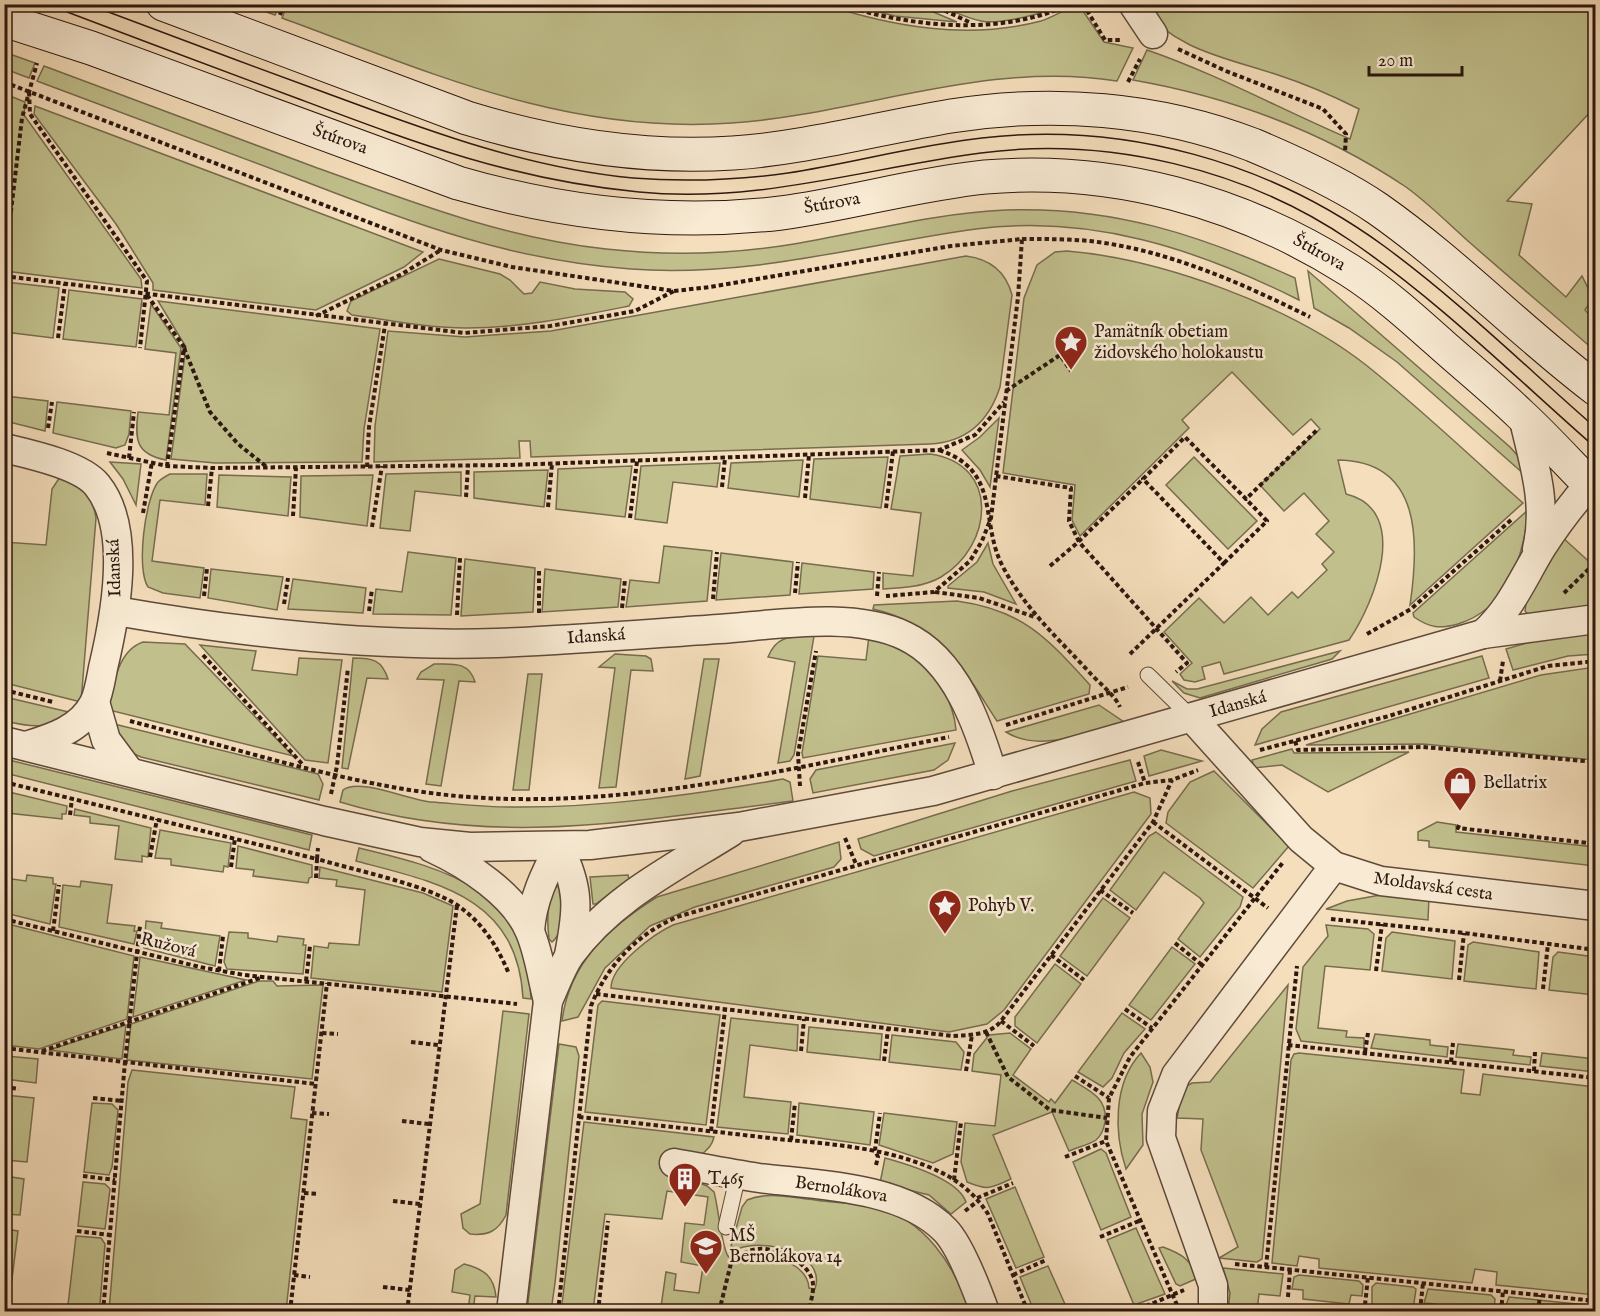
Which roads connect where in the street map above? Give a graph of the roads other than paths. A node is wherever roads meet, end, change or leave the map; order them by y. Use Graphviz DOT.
graph roads {
  1 [pos="163,4"];
  2 [pos="1133,4"];
  3 [pos="4,20"];
  4 [pos="1153,34"];
  5 [pos="1591,384"];
  6 [pos="1523,416"];
  7 [pos="4,448"];
  8 [pos="1593,484"];
  9 [pos="1535,560"];
  10 [pos="116,611"];
  11 [pos="1596,619"];
  12 [pos="1483,634"];
  13 [pos="1148,675"];
  14 [pos="94,708"];
  15 [pos="1192,718"];
  16 [pos="15,743"];
  17 [pos="129,771"];
  18 [pos="993,776"];
  19 [pos="739,827"];
  20 [pos="420,842"];
  21 [pos="559,847"];
  22 [pos="1334,866"];
  23 [pos="1596,906"];
  24 [pos="530,931"];
  25 [pos="569,957"];
  26 [pos="546,1010"];
  27 [pos="674,1163"];
  28 [pos="738,1175"];
  29 [pos="726,1227"];
  30 [pos="511,1311"];
  31 [pos="985,1311"];
  32 [pos="1214,1311"];
  1 -- 5 [label="street"];
  2 -- 4 [label="street"];
  3 -- 6 [label="street, Štúrova"];
  6 -- 8 [label="street, Štúrova"];
  6 -- 9 [label="street, Idanská"];
  7 -- 10 [label="street, Idanská"];
  8 -- 9 [label="street, Idanská"];
  9 -- 12 [label="street, Idanská"];
  10 -- 14 [label="street, Idanská"];
  10 -- 18 [label="street, Idanská"];
  11 -- 12 [label="street, Idanská"];
  12 -- 15 [label="street, Idanská"];
  13 -- 15 [label="lane"];
  14 -- 16 [label="street, Idanská"];
  14 -- 17 [label="street"];
  15 -- 18 [label="street, Idanská"];
  15 -- 22 [label="street, Moldavská cesta"];
  16 -- 17 [label="street, Idanská"];
  17 -- 20 [label="street, Idanská"];
  18 -- 19 [label="street, Idanská"];
  19 -- 21 [label="street, Idanská"];
  19 -- 25 [label="street"];
  20 -- 21 [label="street, Idanská"];
  20 -- 24 [label="street"];
  21 -- 24 [label="street"];
  21 -- 25 [label="street"];
  22 -- 23 [label="street, Moldavská cesta"];
  22 -- 32 [label="street"];
  24 -- 26 [label="street"];
  25 -- 26 [label="street"];
  26 -- 30 [label="street"];
  27 -- 28 [label="street, Bernolákova"];
  28 -- 29 [label="lane"];
  28 -- 31 [label="street, Bernolákova"];
}
